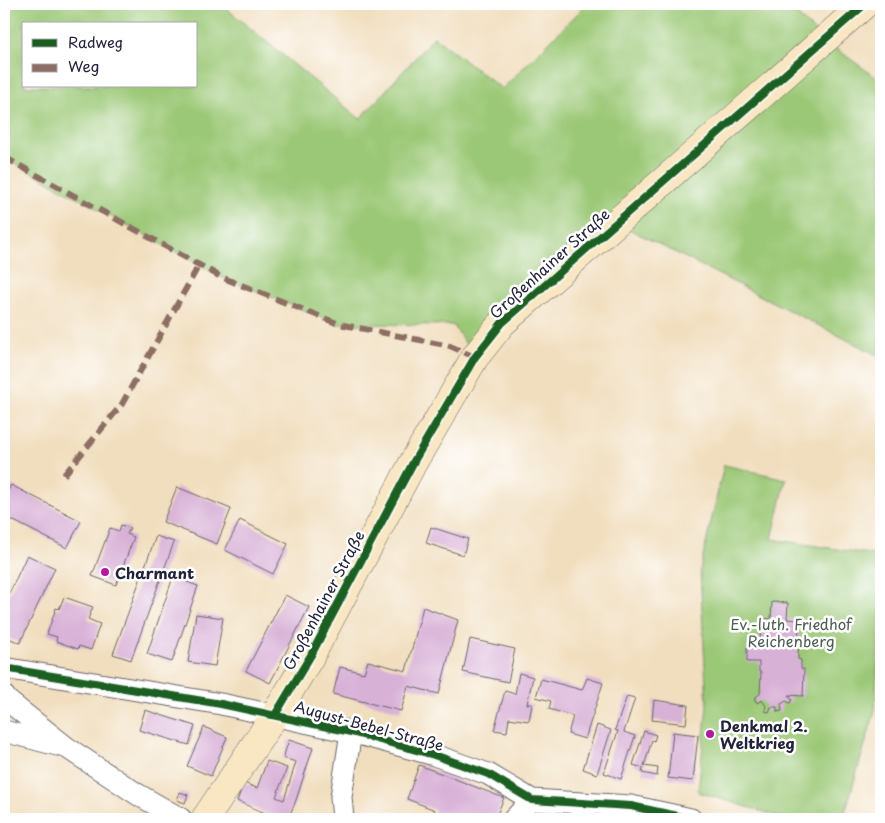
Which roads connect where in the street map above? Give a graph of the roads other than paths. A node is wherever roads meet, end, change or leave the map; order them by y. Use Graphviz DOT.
graph roads {
  1 [pos="865,4"];
  2 [pos="4,668"];
  3 [pos="4,696"];
  4 [pos="275,715"];
  5 [pos="4,731"];
  6 [pos="351,732"];
  7 [pos="66,747"];
  8 [pos="532,800"];
  9 [pos="181,819"];
  10 [pos="205,819"];
  11 [pos="343,819"];
  12 [pos="514,819"];
  13 [pos="690,819"];
  1 -- 4 [label="street, Großenhainer Straße"];
  2 -- 4 [label="street, August-Bebel-Straße"];
  3 -- 7 [label="street"];
  4 -- 6 [label="street, August-Bebel-Straße"];
  4 -- 10 [label="street, Großenhainer Straße"];
  5 -- 7 [label="street"];
  6 -- 8 [label="street, August-Bebel-Straße"];
  6 -- 11 [label="street, August-Bebel-Straße"];
  7 -- 9 [label="street"];
  8 -- 12 [label="street"];
  8 -- 13 [label="street, August-Bebel-Straße"];
}
